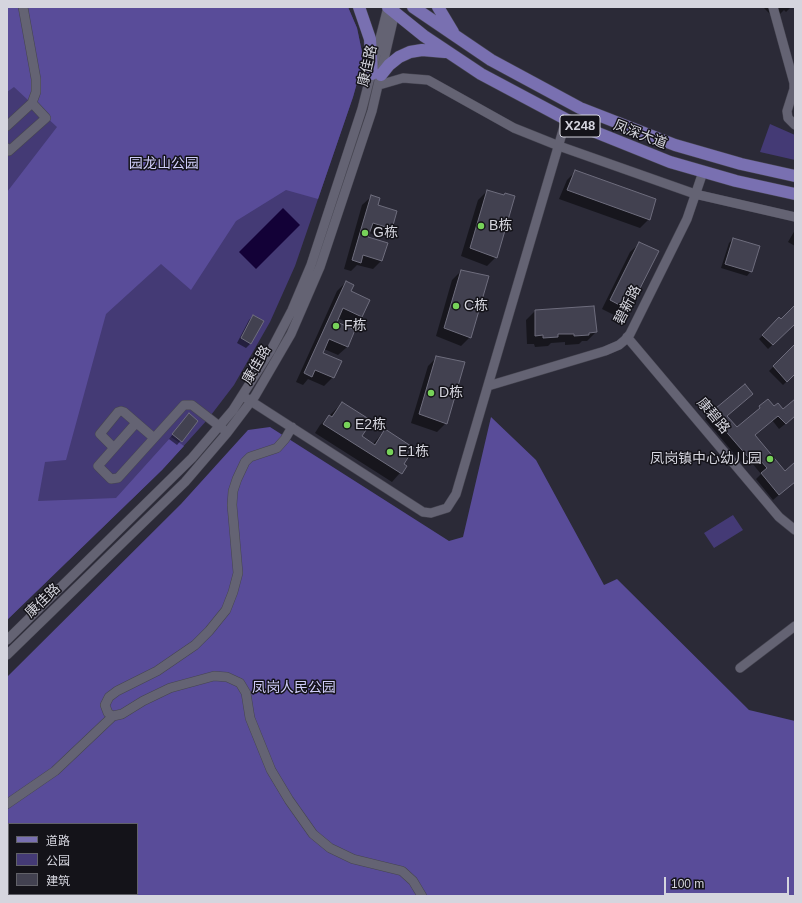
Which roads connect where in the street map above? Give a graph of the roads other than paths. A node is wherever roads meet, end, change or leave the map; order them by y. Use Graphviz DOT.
graph roads {
  1 [pos="23,7"];
  2 [pos="359,7"];
  3 [pos="413,7"];
  4 [pos="438,7"];
  5 [pos="773,7"];
  6 [pos="392,9"];
  7 [pos="463,42"];
  8 [pos="446,52"];
  9 [pos="377,78"];
  10 [pos="32,103"];
  11 [pos="566,120"];
  12 [pos="795,125"];
  13 [pos="7,126"];
  14 [pos="559,146"];
  15 [pos="7,148"];
  16 [pos="703,172"];
  17 [pos="795,176"];
  18 [pos="695,194"];
  19 [pos="795,194"];
  20 [pos="795,217"];
  21 [pos="627,337"];
  22 [pos="488,386"];
  23 [pos="243,396"];
  24 [pos="251,401"];
  25 [pos="136,423"];
  26 [pos="219,427"];
  27 [pos="292,427"];
  28 [pos="227,433"];
  29 [pos="154,438"];
  30 [pos="114,448"];
  31 [pos="795,530"];
  32 [pos="795,626"];
  33 [pos="7,640"];
  34 [pos="7,655"];
  35 [pos="740,668"];
  36 [pos="113,716"];
  37 [pos="7,804"];
  38 [pos="422,896"];
  1 -- 10 [label="street"];
  2 -- 9 [label="main road"];
  3 -- 7 [label="main road, 凤深大道 / X248"];
  4 -- 7 [label="main road"];
  5 -- 12 [label="street"];
  6 -- 8 [label="main road, 凤深大道 / X248"];
  6 -- 9 [label="street, 康佳路"];
  7 -- 17 [label="main road, 凤深大道 / X248"];
  8 -- 9 [label="main road"];
  8 -- 11 [label="main road, 凤深大道 / X248"];
  9 -- 14 [label="street"];
  9 -- 23 [label="street, 康佳路"];
  9 -- 24 [label="street, 康佳路"];
  10 -- 13 [label="street"];
  10 -- 15 [label="street"];
  11 -- 14 [label="street"];
  11 -- 16 [label="main road, 凤深大道 / X248"];
  14 -- 18 [label="street"];
  14 -- 22 [label="street"];
  16 -- 18 [label="street, 碧新路"];
  16 -- 19 [label="main road, 凤深大道 / X248"];
  18 -- 20 [label="street"];
  18 -- 21 [label="street, 碧新路"];
  21 -- 22 [label="street, 碧新路"];
  21 -- 31 [label="street, 康碧路"];
  22 -- 27 [label="street"];
  23 -- 24 [label="street"];
  23 -- 26 [label="street, 康佳路"];
  24 -- 27 [label="street"];
  24 -- 28 [label="street, 康佳路"];
  25 -- 29 [label="street"];
  25 -- 30 [label="street"];
  25 -- 30 [label="street"];
  26 -- 28 [label="street"];
  26 -- 29 [label="street"];
  26 -- 33 [label="street, 康佳路"];
  27 -- 36 [label="street"];
  28 -- 34 [label="street, 康佳路"];
  29 -- 30 [label="street"];
  32 -- 35 [label="street"];
  36 -- 37 [label="street"];
  36 -- 38 [label="street"];
}
